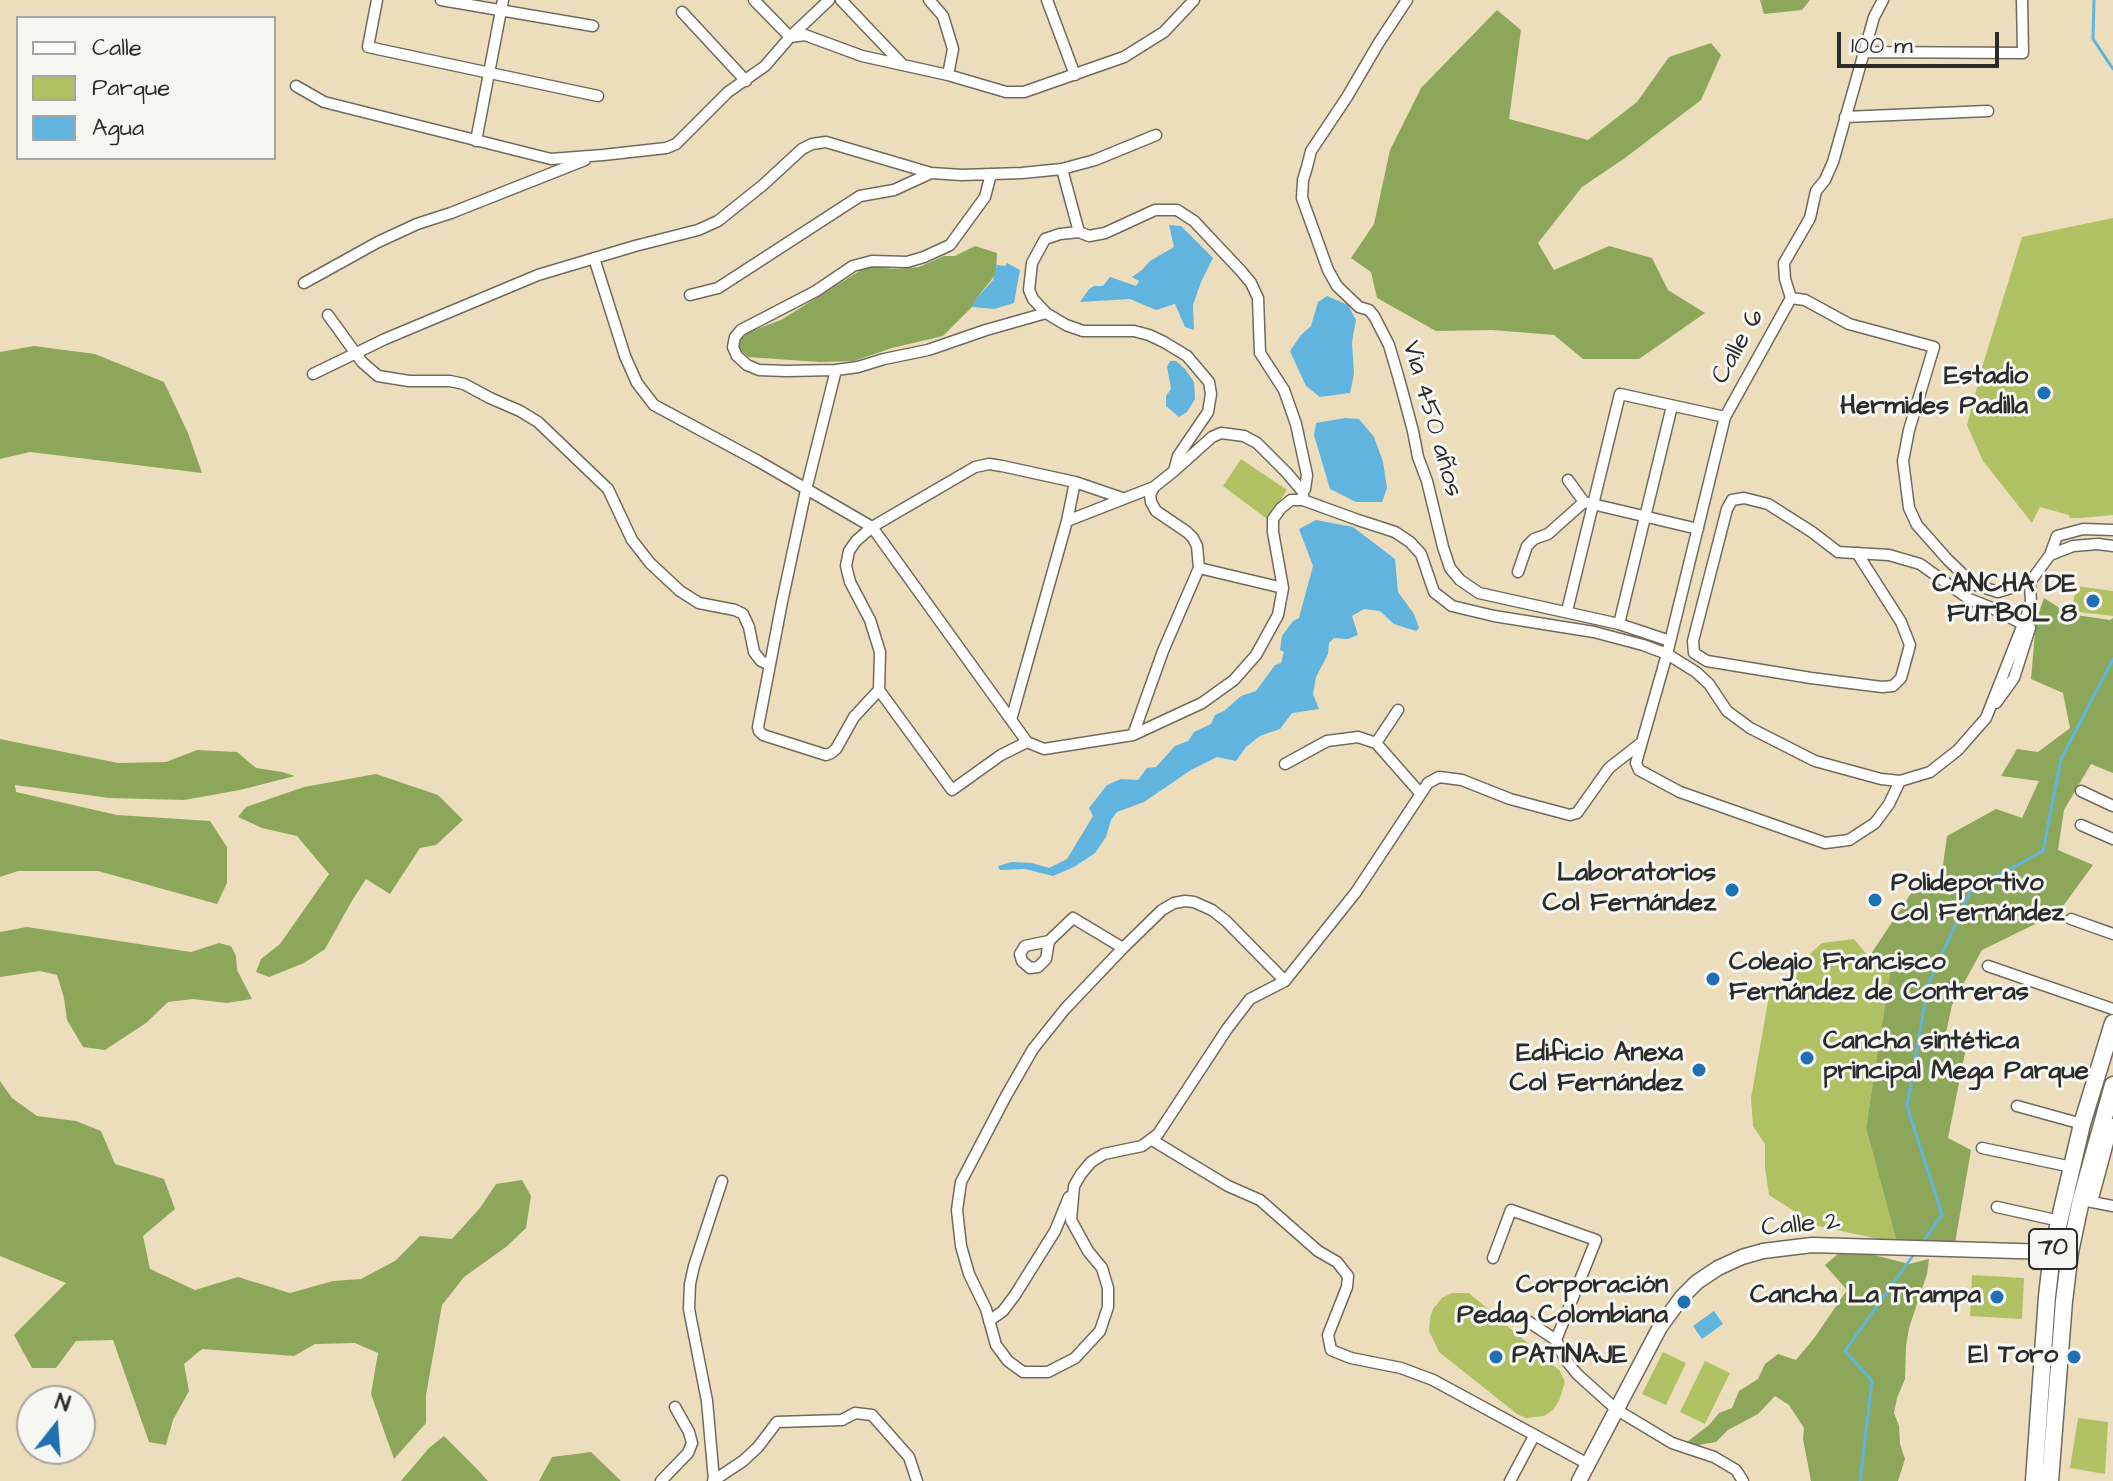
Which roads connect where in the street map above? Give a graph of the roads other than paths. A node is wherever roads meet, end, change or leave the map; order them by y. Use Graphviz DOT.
graph roads {
  1 [pos="377,0"];
  2 [pos="441,0"];
  3 [pos="754,0"];
  4 [pos="829,0"];
  5 [pos="841,0"];
  6 [pos="929,0"];
  7 [pos="1047,0"];
  8 [pos="1194,0"];
  9 [pos="1407,0"];
  10 [pos="1883,0"];
  11 [pos="2022,0"];
  12 [pos="502,6"];
  13 [pos="682,12"];
  14 [pos="593,26"];
  15 [pos="790,37"];
  16 [pos="1864,52"];
  17 [pos="903,64"];
  18 [pos="488,73"];
  19 [pos="948,75"];
  20 [pos="1075,75"];
  21 [pos="746,81"];
  22 [pos="296,86"];
  23 [pos="598,96"];
  24 [pos="1988,111"];
  25 [pos="1845,117"];
  26 [pos="1156,135"];
  27 [pos="476,141"];
  28 [pos="594,156"];
  29 [pos="898,165"];
  30 [pos="1062,169"];
  31 [pos="931,173"];
  32 [pos="991,174"];
  33 [pos="894,190"];
  34 [pos="1079,232"];
  35 [pos="594,258"];
  36 [pos="304,283"];
  37 [pos="690,295"];
  38 [pos="1791,298"];
  39 [pos="1046,313"];
  40 [pos="328,315"];
  41 [pos="356,352"];
  42 [pos="836,370"];
  43 [pos="313,374"];
  44 [pos="1672,406"];
  45 [pos="1725,417"];
  46 [pos="1174,471"];
  47 [pos="1568,480"];
  48 [pos="1075,482"];
  49 [pos="1154,487"];
  50 [pos="806,490"];
  51 [pos="1303,496"];
  52 [pos="1122,498"];
  53 [pos="1589,503"];
  54 [pos="1646,516"];
  55 [pos="1067,521"];
  56 [pos="872,527"];
  57 [pos="1698,529"];
  58 [pos="2113,530"];
  59 [pos="2113,546"];
  60 [pos="1857,553"];
  61 [pos="1877,554"];
  62 [pos="2050,555"];
  63 [pos="1199,568"];
  64 [pos="1518,572"];
  65 [pos="1871,575"];
  66 [pos="2030,582"];
  67 [pos="1283,588"];
  68 [pos="1998,592"];
  69 [pos="1992,608"];
  70 [pos="1567,611"];
  71 [pos="2023,623"];
  72 [pos="1619,624"];
  73 [pos="1670,641"];
  74 [pos="1667,654"];
  75 [pos="770,665"];
  76 [pos="879,690"];
  77 [pos="1398,710"];
  78 [pos="1011,720"];
  79 [pos="1133,735"];
  80 [pos="1027,742"];
  81 [pos="1376,743"];
  82 [pos="1641,743"];
  83 [pos="1285,764"];
  84 [pos="1900,781"];
  85 [pos="2081,791"];
  86 [pos="1420,793"];
  87 [pos="2113,806"];
  88 [pos="2081,825"];
  89 [pos="2113,839"];
  90 [pos="2071,919"];
  91 [pos="2113,934"];
  92 [pos="1049,941"];
  93 [pos="1123,948"];
  94 [pos="1988,966"];
  95 [pos="1285,981"];
  96 [pos="2113,1009"];
  97 [pos="2113,1023"];
  98 [pos="2113,1085"];
  99 [pos="2017,1106"];
  100 [pos="2082,1124"];
  101 [pos="2113,1124"];
  102 [pos="1152,1140"];
  103 [pos="1982,1148"];
  104 [pos="2072,1167"];
  105 [pos="722,1181"];
  106 [pos="1074,1186"];
  107 [pos="2086,1201"];
  108 [pos="2113,1206"];
  109 [pos="1997,1207"];
  110 [pos="2060,1221"];
  111 [pos="2052,1252"];
  112 [pos="1493,1258"];
  113 [pos="1526,1320"];
  114 [pos="989,1321"];
  115 [pos="1556,1340"];
  116 [pos="675,1407"];
  117 [pos="1617,1410"];
  118 [pos="1534,1436"];
  119 [pos="1588,1464"];
  120 [pos="713,1480"];
  121 [pos="661,1481"];
  122 [pos="917,1481"];
  123 [pos="1510,1481"];
  124 [pos="1579,1481"];
  125 [pos="1743,1481"];
  126 [pos="2034,1481"];
  127 [pos="2050,1481"];
  1 -- 18 [label="street"];
  2 -- 12 [label="street"];
  3 -- 15 [label="street"];
  4 -- 15 [label="street"];
  5 -- 17 [label="street"];
  6 -- 19 [label="street"];
  7 -- 20 [label="street"];
  8 -- 20 [label="street"];
  9 -- 70 [label="street, Via 450 años"];
  10 -- 16 [label="street"];
  11 -- 16 [label="street"];
  12 -- 14 [label="street"];
  12 -- 18 [label="street"];
  13 -- 21 [label="street"];
  15 -- 17 [label="street"];
  15 -- 21 [label="street"];
  16 -- 25 [label="street"];
  17 -- 19 [label="street"];
  18 -- 23 [label="street"];
  18 -- 27 [label="street"];
  19 -- 20 [label="street"];
  21 -- 28 [label="street"];
  22 -- 27 [label="street"];
  24 -- 25 [label="street"];
  25 -- 38 [label="street"];
  26 -- 30 [label="street"];
  27 -- 28 [label="street"];
  28 -- 36 [label="street"];
  29 -- 31 [label="street"];
  29 -- 33 [label="street"];
  29 -- 35 [label="street"];
  30 -- 32 [label="street"];
  30 -- 34 [label="street"];
  31 -- 32 [label="street"];
  31 -- 33 [label="street"];
  32 -- 42 [label="street"];
  33 -- 37 [label="street"];
  34 -- 39 [label="street"];
  34 -- 51 [label="street"];
  35 -- 41 [label="street"];
  35 -- 50 [label="street"];
  38 -- 45 [label="street, Calle 6"];
  38 -- 68 [label="street"];
  39 -- 42 [label="street"];
  39 -- 46 [label="street"];
  40 -- 41 [label="street"];
  41 -- 43 [label="street"];
  41 -- 75 [label="street"];
  42 -- 50 [label="street"];
  44 -- 45 [label="street"];
  44 -- 53 [label="street"];
  44 -- 54 [label="street"];
  45 -- 57 [label="street, Calle 6"];
  46 -- 49 [label="street"];
  46 -- 51 [label="street"];
  47 -- 53 [label="street"];
  48 -- 52 [label="street"];
  48 -- 55 [label="street"];
  48 -- 56 [label="street"];
  49 -- 52 [label="street"];
  49 -- 63 [label="street"];
  50 -- 56 [label="street"];
  50 -- 75 [label="street"];
  51 -- 67 [label="street"];
  51 -- 74 [label="street"];
  52 -- 55 [label="street"];
  53 -- 54 [label="street"];
  53 -- 64 [label="street"];
  53 -- 70 [label="street"];
  54 -- 57 [label="street"];
  54 -- 72 [label="street"];
  55 -- 78 [label="street"];
  56 -- 76 [label="street"];
  56 -- 78 [label="street"];
  57 -- 73 [label="street, Calle 6"];
  58 -- 62 [label="street"];
  59 -- 62 [label="street"];
  60 -- 61 [label="street"];
  60 -- 65 [label="street"];
  60 -- 65 [label="street"];
  61 -- 65 [label="street"];
  61 -- 69 [label="street"];
  62 -- 66 [label="street"];
  63 -- 67 [label="street"];
  63 -- 79 [label="street"];
  66 -- 68 [label="street"];
  66 -- 71 [label="street"];
  67 -- 79 [label="street"];
  68 -- 69 [label="street"];
  69 -- 71 [label="street"];
  70 -- 72 [label="street"];
  71 -- 84 [label="street"];
  72 -- 73 [label="street"];
  73 -- 74 [label="street, Calle 6"];
  74 -- 82 [label="street, Calle 6"];
  74 -- 84 [label="street"];
  75 -- 76 [label="street"];
  76 -- 80 [label="street"];
  77 -- 81 [label="street"];
  78 -- 80 [label="street"];
  79 -- 80 [label="street"];
  81 -- 83 [label="street"];
  81 -- 86 [label="street"];
  82 -- 84 [label="street"];
  82 -- 86 [label="street"];
  85 -- 87 [label="street"];
  86 -- 95 [label="street"];
  88 -- 89 [label="street"];
  90 -- 91 [label="street"];
  92 -- 93 [label="street"];
  93 -- 95 [label="street"];
  93 -- 114 [label="street"];
  94 -- 96 [label="street"];
  95 -- 102 [label="street"];
  97 -- 100 [label="main road, 70"];
  98 -- 107 [label="main road, 70"];
  99 -- 100 [label="street"];
  100 -- 104 [label="main road, 70"];
  101 -- 107 [label="street"];
  102 -- 106 [label="street"];
  102 -- 118 [label="street"];
  103 -- 104 [label="street"];
  104 -- 110 [label="main road, 70"];
  105 -- 120 [label="street"];
  106 -- 114 [label="street"];
  106 -- 114 [label="street"];
  107 -- 108 [label="street"];
  107 -- 127 [label="main road, 70"];
  109 -- 110 [label="street"];
  110 -- 111 [label="main road, 70"];
  111 -- 117 [label="street, Calle 2"];
  111 -- 126 [label="main road, 70"];
  112 -- 115 [label="street"];
  113 -- 115 [label="street"];
  115 -- 117 [label="street"];
  116 -- 121 [label="street"];
  117 -- 119 [label="street, Calle 2"];
  117 -- 125 [label="street"];
  118 -- 119 [label="street"];
  118 -- 123 [label="street"];
  119 -- 124 [label="street, Calle 2"];
  120 -- 122 [label="street"];
}
